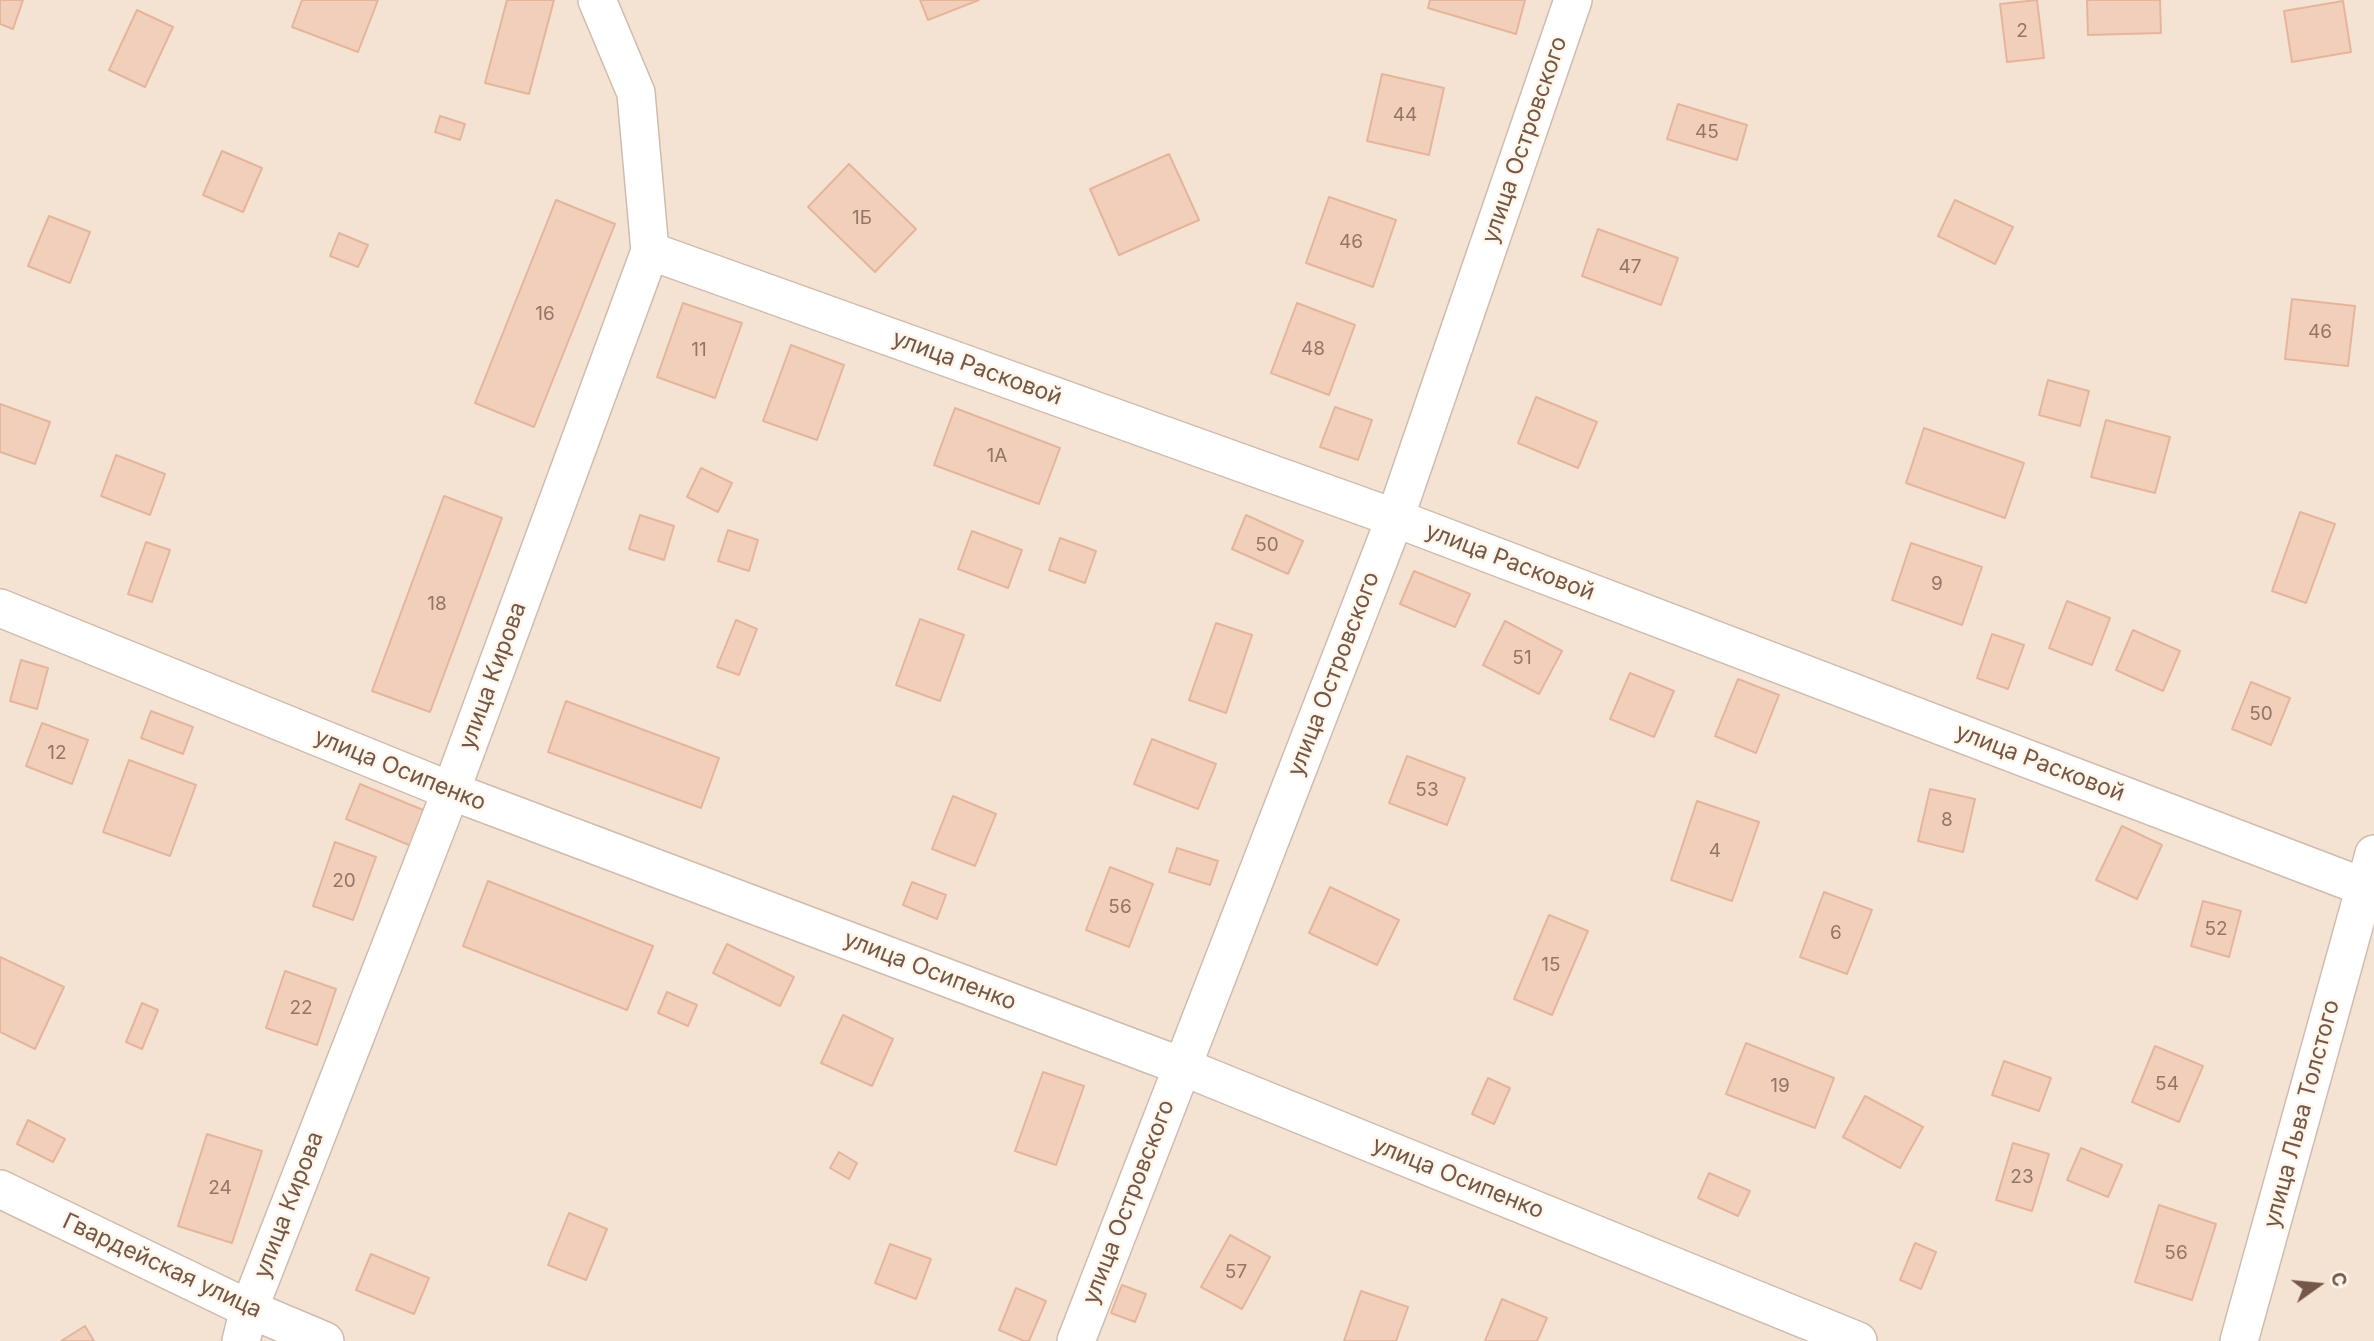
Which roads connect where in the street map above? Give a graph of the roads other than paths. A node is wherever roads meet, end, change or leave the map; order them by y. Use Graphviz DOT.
graph roads {
  1 [pos="597,0"];
  2 [pos="1573,0"];
  3 [pos="650,251"];
  4 [pos="1395,518"];
  5 [pos="0,608"];
  6 [pos="450,791"];
  7 [pos="2371,875"];
  8 [pos="1181,1066"];
  9 [pos="0,1189"];
  10 [pos="245,1325"];
  11 [pos="325,1341"];
  12 [pos="1076,1341"];
  13 [pos="1858,1341"];
  14 [pos="2239,1341"];
  1 -- 3 [label="street, улица Кирова"];
  2 -- 4 [label="street, улица Островского"];
  3 -- 4 [label="street, улица Расковой"];
  3 -- 6 [label="street, улица Кирова"];
  4 -- 7 [label="street, улица Расковой"];
  4 -- 8 [label="street, улица Островского"];
  5 -- 6 [label="street, улица Осипенко"];
  6 -- 8 [label="street, улица Осипенко"];
  6 -- 10 [label="street, улица Кирова"];
  7 -- 14 [label="street, улица Льва Толстого"];
  8 -- 12 [label="street, улица Островского"];
  8 -- 13 [label="street, улица Осипенко"];
  9 -- 10 [label="street, Гвардейская улица"];
  10 -- 11 [label="street, Гвардейская улица"];
}
